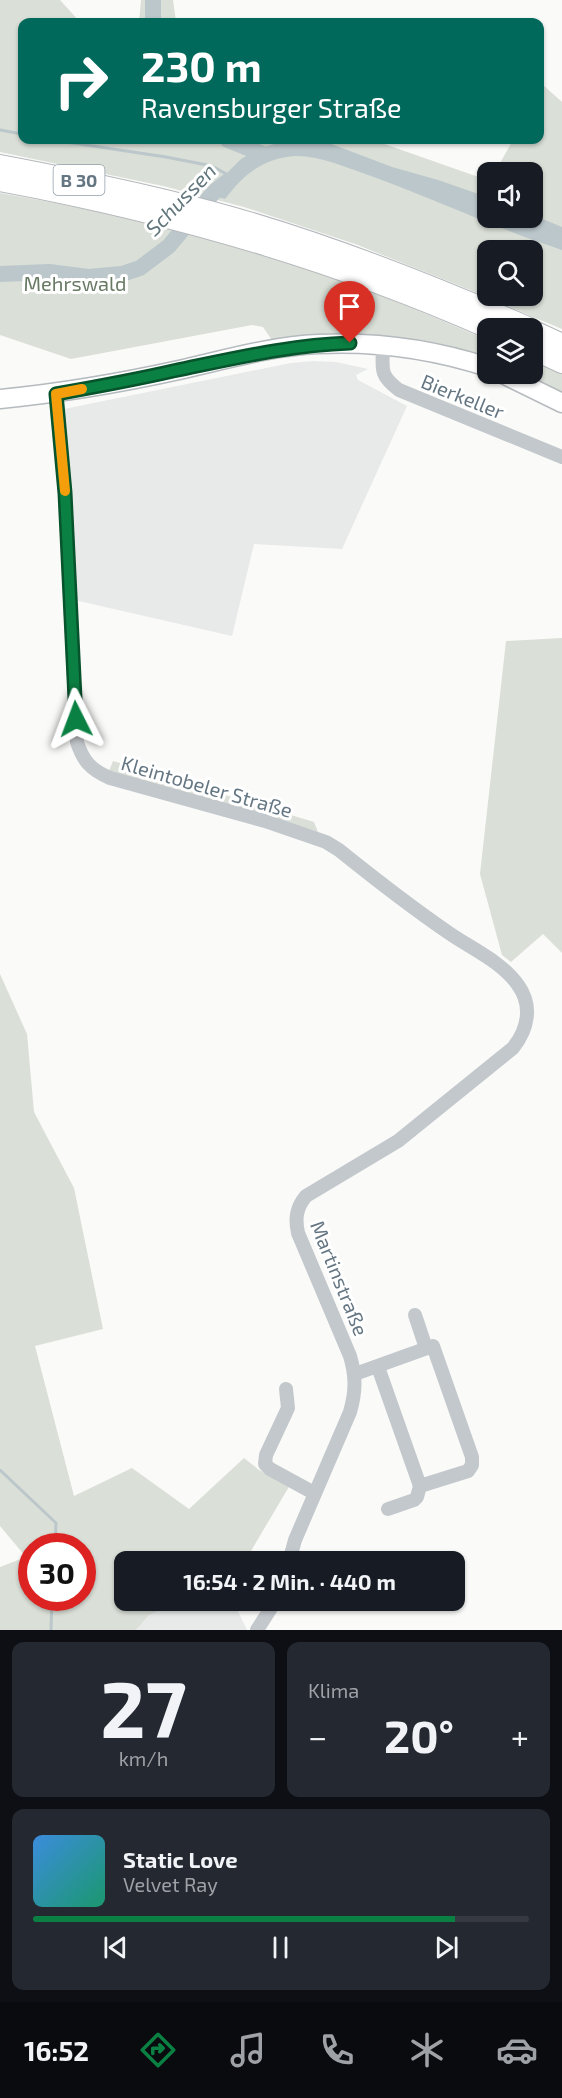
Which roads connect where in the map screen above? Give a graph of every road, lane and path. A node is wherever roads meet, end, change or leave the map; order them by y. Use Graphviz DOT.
graph roads {
  1 [pos="0,165"];
  2 [pos="0,181"];
  3 [pos="154,205"];
  4 [pos="232,226"];
  5 [pos="506,318"];
  6 [pos="477,323"];
  7 [pos="543,335"];
  8 [pos="383,344"];
  9 [pos="562,344"];
  10 [pos="543,354"];
  11 [pos="562,363"];
  12 [pos="477,364"];
  13 [pos="523,384"];
  14 [pos="56,394"];
  15 [pos="0,399"];
  16 [pos="562,403"];
  17 [pos="562,457"];
  18 [pos="507,972"];
  19 [pos="416,1315"];
  20 [pos="426,1348"];
  21 [pos="378,1367"];
  22 [pos="355,1374"];
  23 [pos="286,1389"];
  24 [pos="420,1486"];
  25 [pos="314,1492"];
  26 [pos="388,1509"];
  27 [pos="293,1551"];
  28 [pos="269,1611"];
  29 [pos="257,1630"];
  1 -- 3 [label="highway, B 30"];
  2 -- 3 [label="highway, B 30"];
  3 -- 4 [label="highway, B 30"];
  4 -- 5 [label="highway, B 30"];
  4 -- 6 [label="highway, B 30"];
  7 -- 9 [label="highway, B 30"];
  8 -- 12 [label="main road"];
  8 -- 14 [label="main road"];
  8 -- 17 [label="street, Bierkeller"];
  10 -- 11 [label="highway"];
  13 -- 16 [label="main road"];
  14 -- 15 [label="main road"];
  14 -- 18 [label="street, Kleintobeler Straße"];
  18 -- 22 [label="street, Martinstraße"];
  19 -- 20 [label="street"];
  20 -- 21 [label="street"];
  20 -- 24 [label="street"];
  21 -- 22 [label="street"];
  21 -- 24 [label="street"];
  22 -- 25 [label="street, Martinstraße"];
  23 -- 25 [label="street"];
  24 -- 26 [label="street"];
  25 -- 27 [label="street, Martinstraße"];
  28 -- 29 [label="street"];
}
